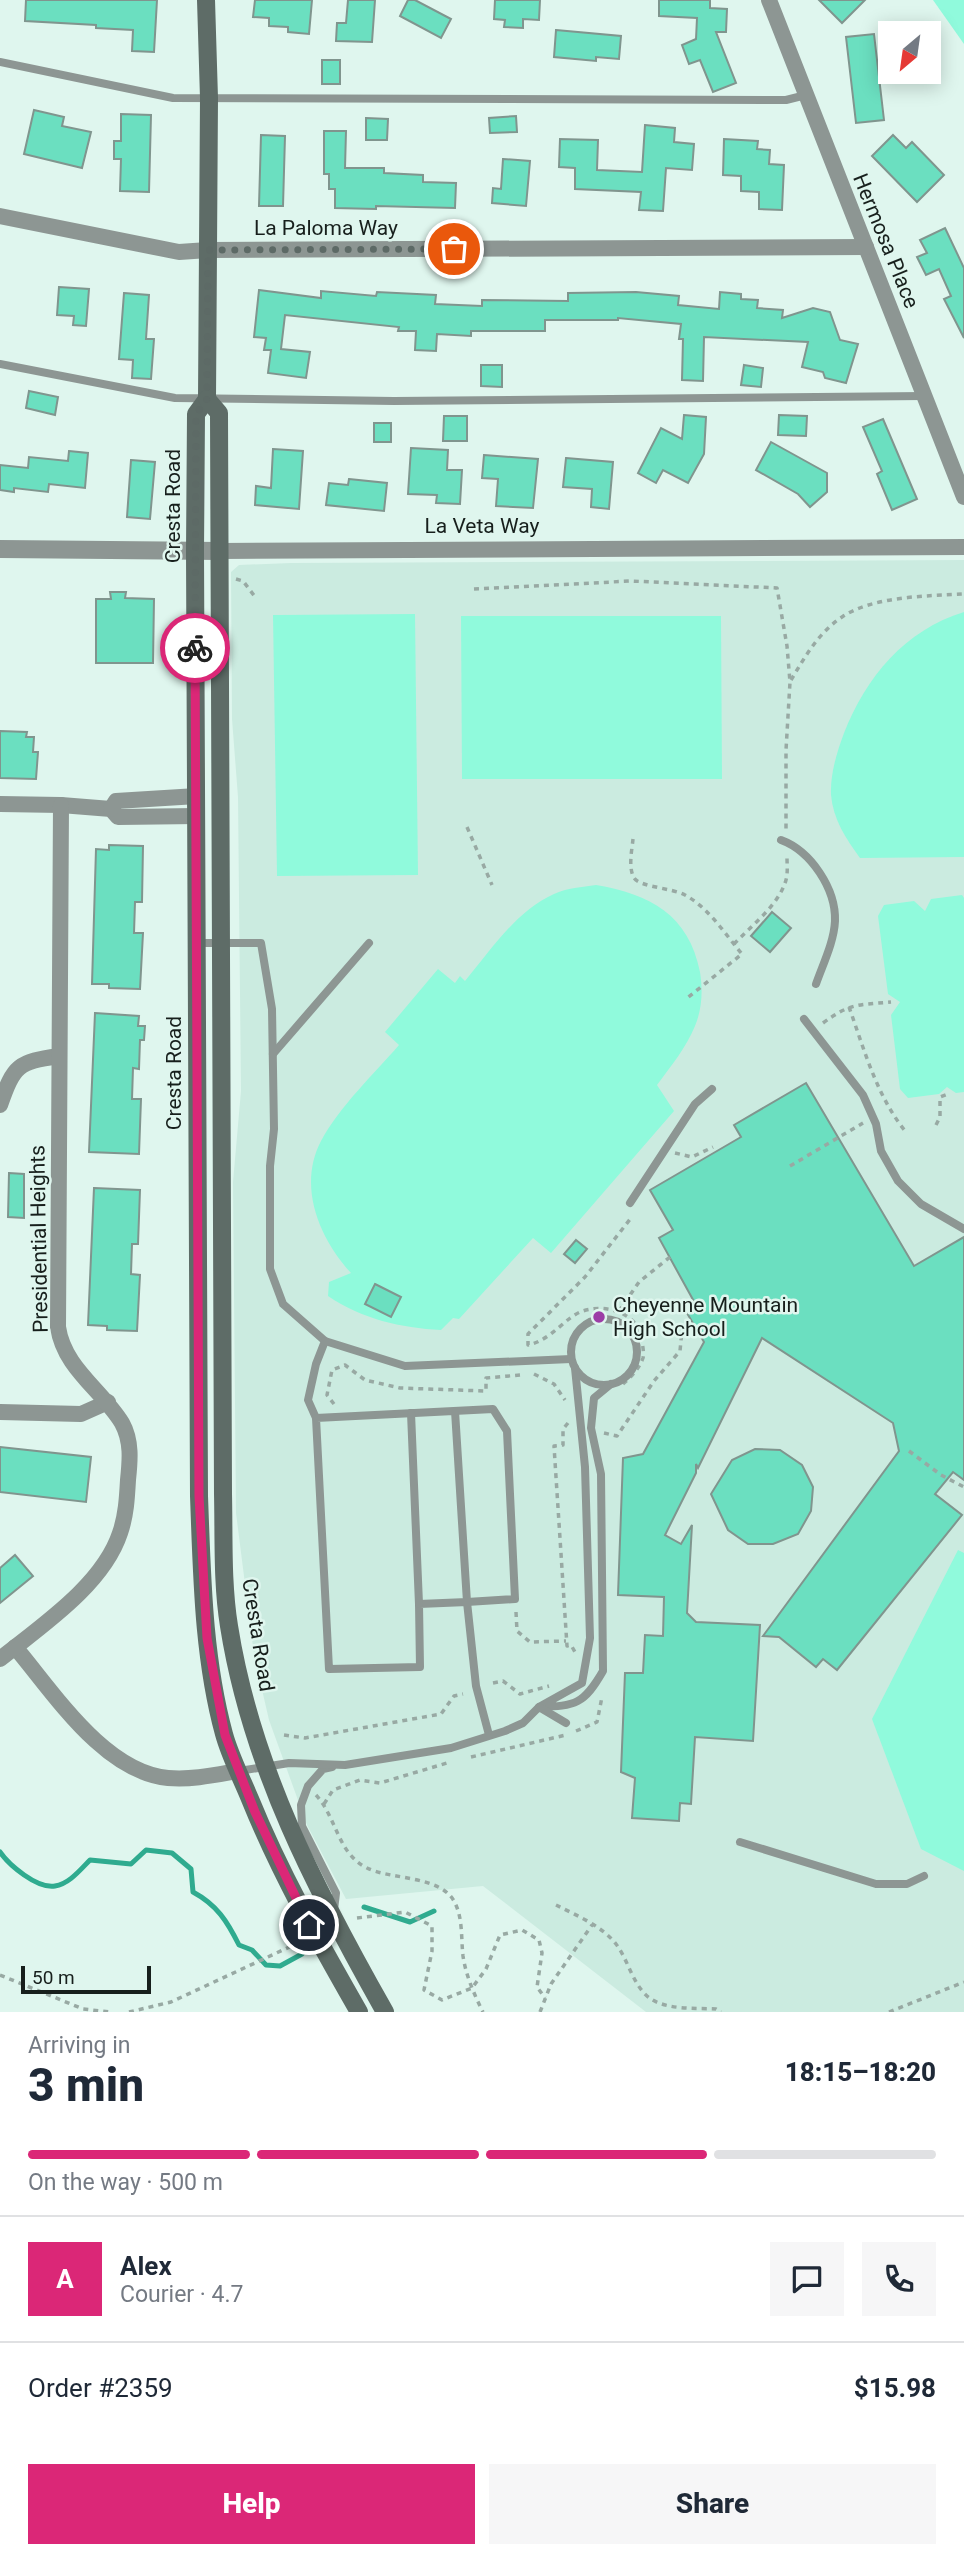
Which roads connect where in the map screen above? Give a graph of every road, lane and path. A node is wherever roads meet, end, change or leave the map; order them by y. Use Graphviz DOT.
graph roads {
  1 [pos="206,0"];
  2 [pos="769,0"];
  3 [pos="0,62"];
  4 [pos="806,95"];
  5 [pos="209,98"];
  6 [pos="0,216"];
  7 [pos="866,247"];
  8 [pos="208,250"];
  9 [pos="0,364"];
  10 [pos="925,396"];
  11 [pos="207,399"];
  12 [pos="196,488"];
  13 [pos="220,488"];
  14 [pos="964,497"];
  15 [pos="964,547"];
  16 [pos="0,549"];
  17 [pos="195,551"];
  18 [pos="220,551"];
  19 [pos="236,579"];
  20 [pos="474,589"];
  21 [pos="964,594"];
  22 [pos="256,598"];
  23 [pos="790,682"];
  24 [pos="197,796"];
  25 [pos="0,804"];
  26 [pos="61,805"];
  27 [pos="111,809"];
  28 [pos="197,816"];
  29 [pos="467,827"];
  30 [pos="633,839"];
  31 [pos="783,841"];
  32 [pos="492,885"];
  33 [pos="220,942"];
  34 [pos="197,943"];
  35 [pos="369,943"];
  36 [pos="734,944"];
  37 [pos="816,984"];
  38 [pos="686,999"];
  39 [pos="891,1002"];
  40 [pos="849,1007"];
  41 [pos="804,1020"];
  42 [pos="813,1031"];
  43 [pos="273,1054"];
  44 [pos="59,1056"];
  45 [pos="712,1089"];
  46 [pos="948,1094"];
  47 [pos="0,1105"];
  48 [pos="864,1122"];
  49 [pos="936,1125"];
  50 [pos="906,1132"];
  51 [pos="713,1147"];
  52 [pos="664,1151"];
  53 [pos="790,1166"];
  54 [pos="630,1203"];
  55 [pos="631,1218"];
  56 [pos="964,1229"];
  57 [pos="670,1257"];
  58 [pos="619,1311"];
  59 [pos="695,1327"];
  60 [pos="682,1330"];
  61 [pos="642,1336"];
  62 [pos="325,1341"];
  63 [pos="571,1359"];
  64 [pos="575,1368"];
  65 [pos="614,1387"];
  66 [pos="108,1402"];
  67 [pos="455,1411"];
  68 [pos="0,1412"];
  69 [pos="411,1413"];
  70 [pos="316,1418"];
  71 [pos="599,1432"];
  72 [pos="909,1451"];
  73 [pos="964,1487"];
  74 [pos="515,1599"];
  75 [pos="467,1602"];
  76 [pos="419,1604"];
  77 [pos="566,1641"];
  78 [pos="15,1647"];
  79 [pos="0,1659"];
  80 [pos="463,1694"];
  81 [pos="602,1696"];
  82 [pos="539,1707"];
  83 [pos="566,1723"];
  84 [pos="284,1735"];
  85 [pos="489,1735"];
  86 [pos="467,1758"];
  87 [pos="454,1761"];
  88 [pos="345,1765"];
  89 [pos="264,1767"];
  90 [pos="238,1772"];
  91 [pos="308,1786"];
  92 [pos="324,1804"];
  93 [pos="740,1842"];
  94 [pos="924,1875"];
  95 [pos="556,1905"];
  96 [pos="357,1917"];
  97 [pos="333,1920"];
  98 [pos="592,1925"];
  99 [pos="298,1943"];
  100 [pos="0,1976"];
  101 [pos="964,1982"];
  102 [pos="472,1988"];
  103 [pos="545,1998"];
  104 [pos="110,2012"];
  105 [pos="129,2012"];
  106 [pos="359,2012"];
  107 [pos="385,2012"];
  108 [pos="483,2012"];
  109 [pos="540,2012"];
  110 [pos="721,2012"];
  111 [pos="889,2012"];
  1 -- 5 [label="main road, Cresta Road"];
  2 -- 4 [label="street, Hermosa Place"];
  3 -- 5 [label="lane"];
  4 -- 5 [label="lane"];
  4 -- 7 [label="street, Hermosa Place"];
  5 -- 8 [label="main road, Cresta Road"];
  6 -- 8 [label="street, La Paloma Way"];
  7 -- 8 [label="street, La Paloma Way"];
  7 -- 10 [label="street, Hermosa Place"];
  8 -- 11 [label="main road, Cresta Road"];
  9 -- 11 [label="lane"];
  10 -- 11 [label="lane"];
  10 -- 14 [label="street, Hermosa Place"];
  11 -- 12 [label="main road, Cresta Road"];
  11 -- 13 [label="main road, Cresta Road"];
  12 -- 13 [label="street"];
  12 -- 17 [label="main road, Cresta Road"];
  13 -- 18 [label="main road, Cresta Road"];
  15 -- 18 [label="street, La Veta Way"];
  16 -- 17 [label="street, La Veta Way"];
  17 -- 18 [label="street, La Veta Way"];
  17 -- 24 [label="main road, Cresta Road"];
  18 -- 33 [label="main road, Cresta Road"];
  19 -- 22 [label="path"];
  20 -- 23 [label="path"];
  21 -- 23 [label="path"];
  23 -- 31 [label="path"];
  24 -- 27 [label="street"];
  24 -- 28 [label="main road, Cresta Road"];
  25 -- 26 [label="street"];
  26 -- 27 [label="street"];
  26 -- 44 [label="street, Presidential Heights"];
  27 -- 28 [label="street"];
  28 -- 34 [label="main road, Cresta Road"];
  29 -- 32 [label="path"];
  30 -- 36 [label="path"];
  31 -- 36 [label="path"];
  31 -- 37 [label="lane"];
  33 -- 34 [label="lane"];
  33 -- 43 [label="lane"];
  33 -- 89 [label="main road, Cresta Road"];
  34 -- 90 [label="main road, Cresta Road"];
  35 -- 43 [label="lane"];
  36 -- 38 [label="path"];
  39 -- 40 [label="path"];
  40 -- 42 [label="path"];
  40 -- 50 [label="path"];
  41 -- 42 [label="lane"];
  42 -- 56 [label="lane"];
  43 -- 62 [label="lane"];
  44 -- 47 [label="street"];
  44 -- 66 [label="street, Presidential Heights"];
  45 -- 52 [label="lane"];
  46 -- 49 [label="path"];
  48 -- 53 [label="path"];
  51 -- 52 [label="path"];
  52 -- 54 [label="lane"];
  55 -- 58 [label="path"];
  57 -- 58 [label="path"];
  58 -- 61 [label="path"];
  59 -- 60 [label="path"];
  60 -- 61 [label="path"];
  60 -- 71 [label="path"];
  61 -- 65 [label="path"];
  62 -- 63 [label="lane"];
  62 -- 70 [label="lane"];
  63 -- 64 [label="lane"];
  63 -- 65 [label="lane"];
  64 -- 65 [label="lane"];
  64 -- 82 [label="lane"];
  65 -- 82 [label="lane"];
  66 -- 68 [label="street"];
  66 -- 78 [label="street, Presidential Heights"];
  67 -- 69 [label="lane"];
  67 -- 74 [label="lane"];
  67 -- 75 [label="lane"];
  69 -- 70 [label="lane"];
  69 -- 76 [label="lane"];
  70 -- 76 [label="lane"];
  72 -- 73 [label="path"];
  74 -- 75 [label="lane"];
  74 -- 77 [label="path"];
  75 -- 76 [label="lane"];
  75 -- 85 [label="lane"];
  78 -- 79 [label="street, Presidential Heights"];
  78 -- 90 [label="street"];
  80 -- 84 [label="path"];
  81 -- 86 [label="path"];
  82 -- 83 [label="lane"];
  82 -- 85 [label="lane"];
  85 -- 88 [label="lane"];
  87 -- 92 [label="path"];
  88 -- 89 [label="lane"];
  88 -- 91 [label="lane"];
  89 -- 90 [label="lane"];
  89 -- 97 [label="main road, Cresta Road"];
  90 -- 106 [label="main road, Cresta Road"];
  91 -- 92 [label="path"];
  91 -- 97 [label="lane"];
  92 -- 102 [label="path"];
  93 -- 94 [label="lane"];
  95 -- 98 [label="path"];
  96 -- 102 [label="path"];
  97 -- 107 [label="main road, Cresta Road"];
  98 -- 103 [label="path"];
  98 -- 110 [label="path"];
  99 -- 105 [label="path"];
  100 -- 104 [label="path"];
  101 -- 111 [label="path"];
  102 -- 103 [label="path"];
  102 -- 108 [label="path"];
  103 -- 109 [label="path"];
}
